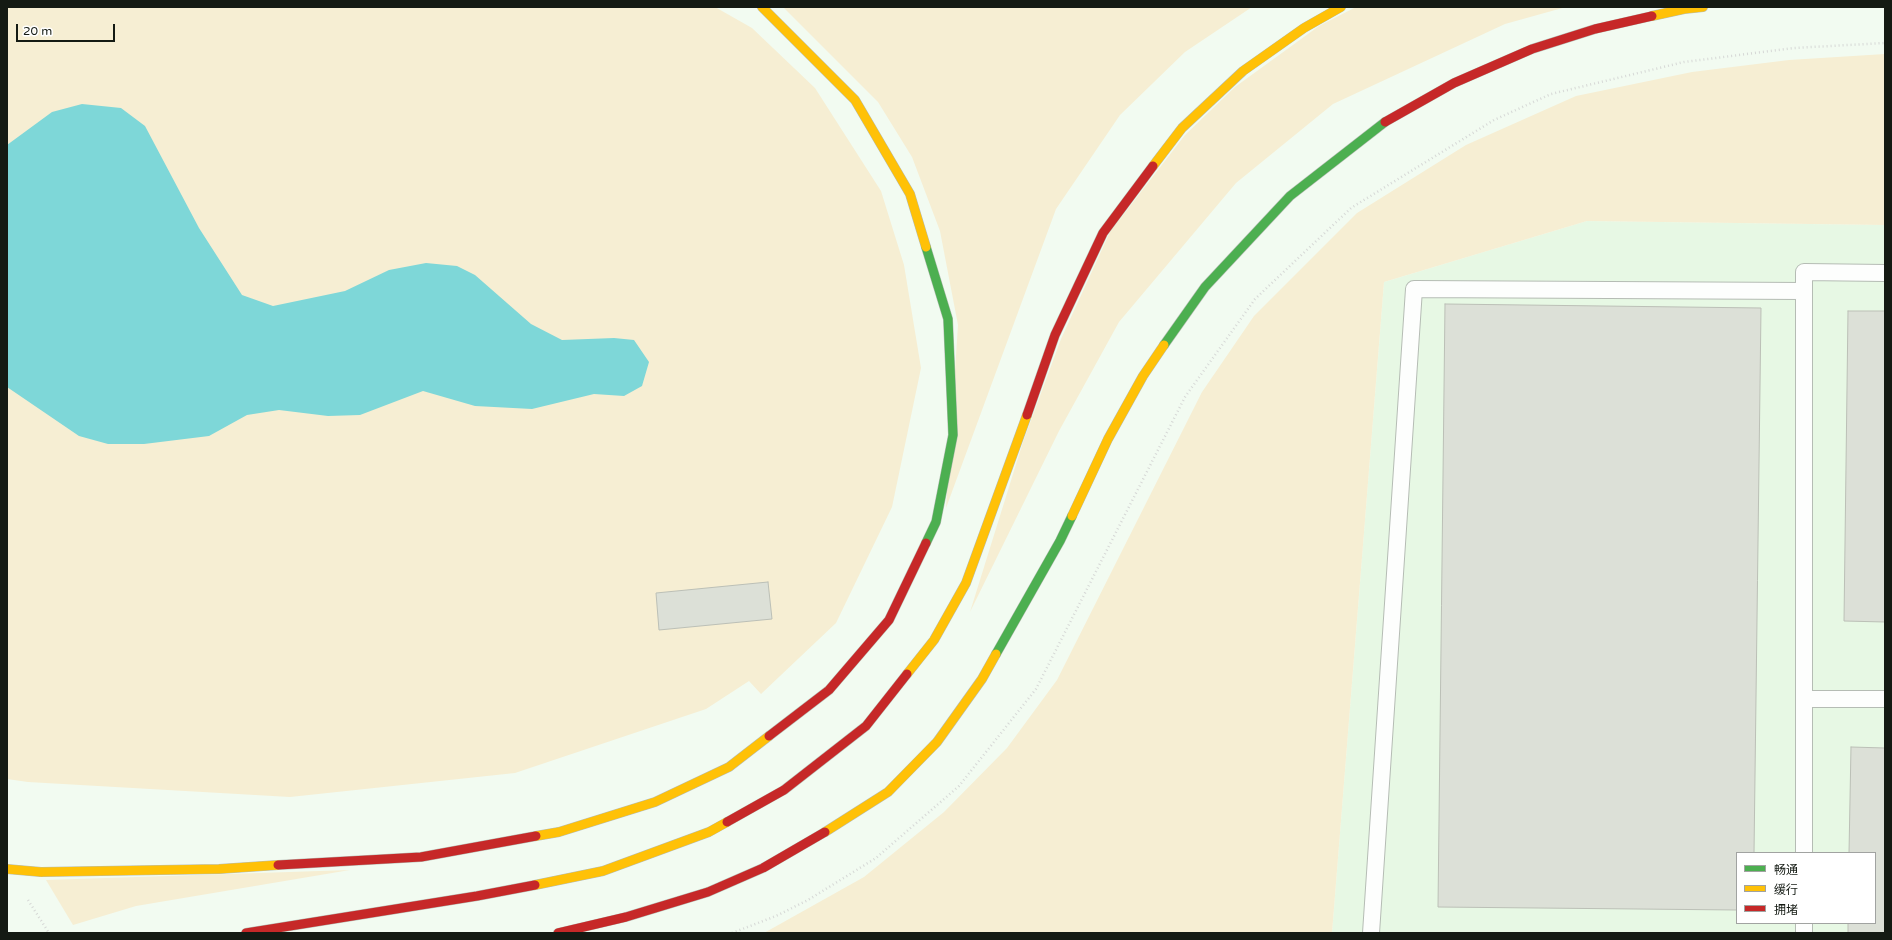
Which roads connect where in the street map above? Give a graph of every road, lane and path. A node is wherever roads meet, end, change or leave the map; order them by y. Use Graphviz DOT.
graph roads {
  1 [pos="762,7"];
  2 [pos="1340,7"];
  3 [pos="1703,7"];
  4 [pos="1885,43"];
  5 [pos="1885,273"];
  6 [pos="1804,292"];
  7 [pos="1804,699"];
  8 [pos="1885,699"];
  9 [pos="1804,852"];
  10 [pos="7,869"];
  11 [pos="246,933"];
  12 [pos="558,933"];
  13 [pos="732,933"];
  14 [pos="1371,933"];
  1 -- 10 [label="main road, bridge"];
  2 -- 11 [label="main road"];
  3 -- 12 [label="main road"];
  4 -- 13 [label="path"];
  5 -- 6 [label="lane"];
  6 -- 7 [label="lane"];
  6 -- 14 [label="lane"];
  7 -- 8 [label="lane"];
  7 -- 9 [label="lane"];
}
